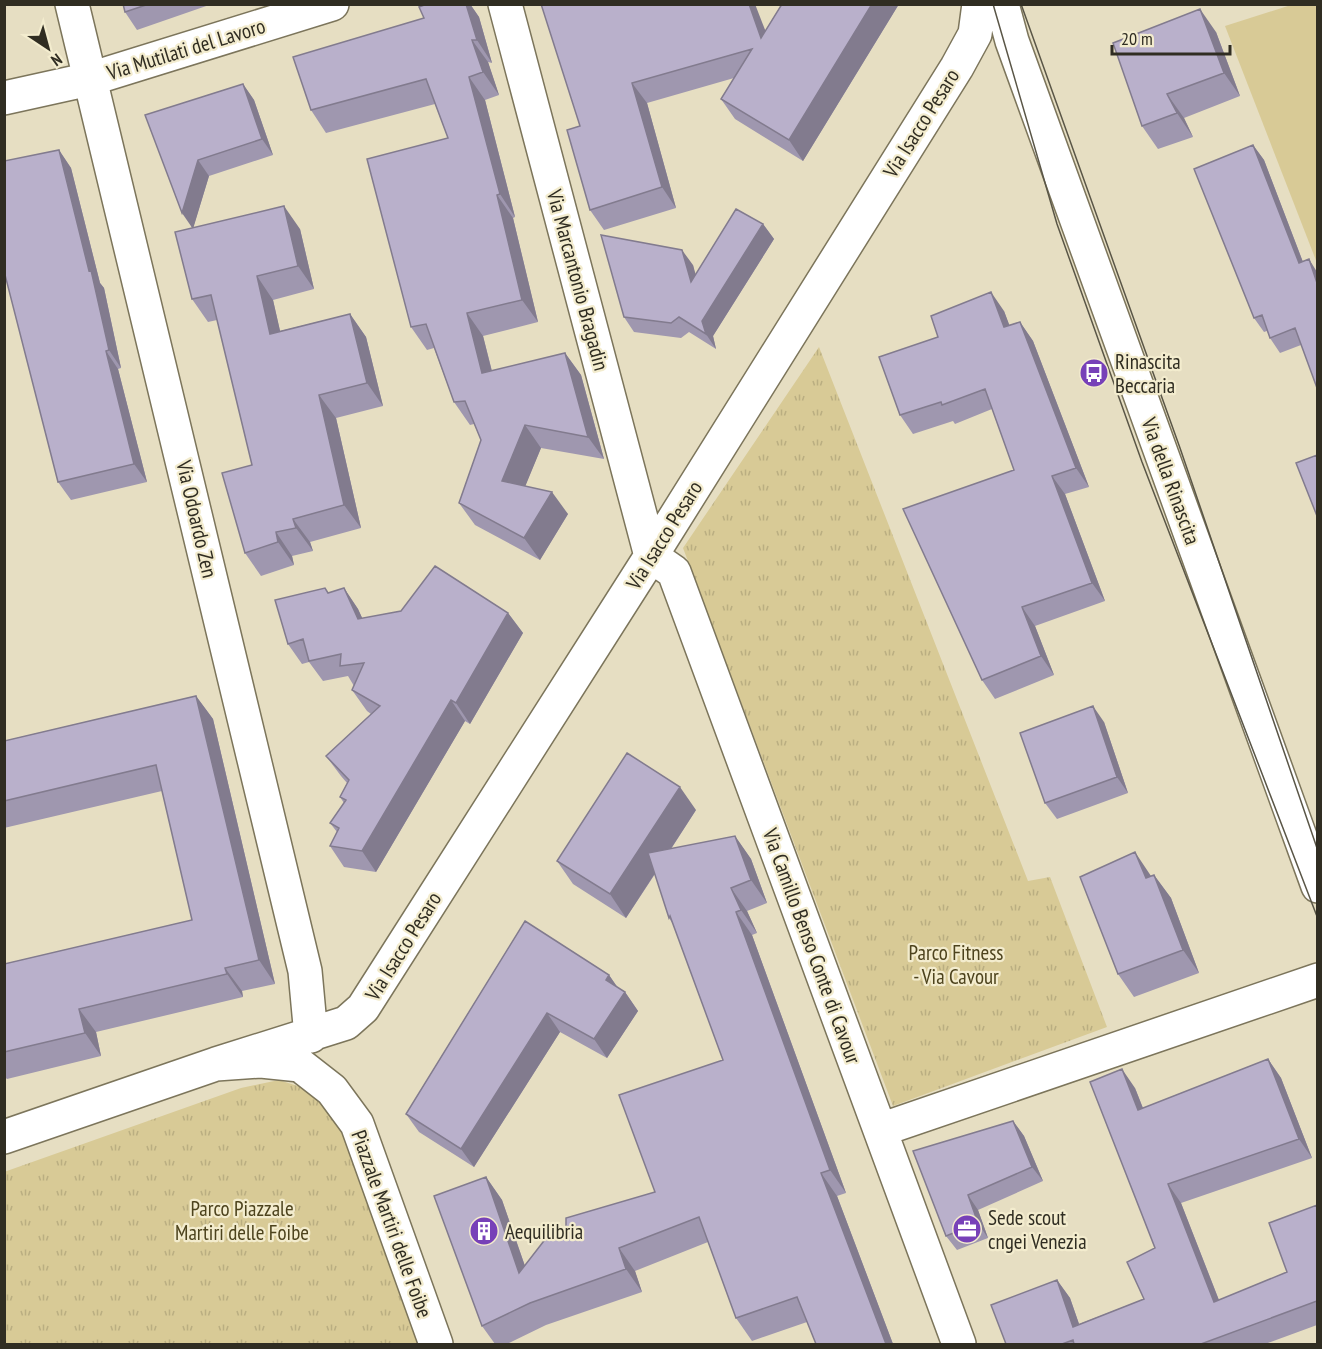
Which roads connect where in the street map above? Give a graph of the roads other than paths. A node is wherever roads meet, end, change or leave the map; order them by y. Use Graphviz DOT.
graph roads {
  1 [pos="72,4"];
  2 [pos="332,4"];
  3 [pos="505,4"];
  4 [pos="979,4"];
  5 [pos="994,4"];
  6 [pos="1002,4"];
  7 [pos="1012,41"];
  8 [pos="90,79"];
  9 [pos="4,98"];
  10 [pos="651,556"];
  11 [pos="1317,886"];
  12 [pos="1317,980"];
  13 [pos="311,1036"];
  14 [pos="216,1064"];
  15 [pos="880,1130"];
  16 [pos="4,1137"];
  17 [pos="436,1344"];
  18 [pos="959,1344"];
  1 -- 8 [label="street, Via Odoardo Zen"];
  2 -- 8 [label="street, Via Mutilati del Lavoro"];
  3 -- 10 [label="street, Via Marcantonio Bragadin"];
  4 -- 10 [label="street, Via Isacco Pesaro"];
  5 -- 7 [label="street"];
  6 -- 7 [label="street"];
  7 -- 11 [label="street, Via della Rinascita"];
  8 -- 9 [label="street, Via Mutilati del Lavoro"];
  8 -- 13 [label="street, Via Odoardo Zen"];
  10 -- 13 [label="street, Via Isacco Pesaro"];
  10 -- 15 [label="street, Via Camillo Benso Conte di Cavour"];
  12 -- 15 [label="street"];
  13 -- 14 [label="street, Piazzale Martiri delle Foibe"];
  14 -- 16 [label="street, Piazzale Martiri delle Foibe"];
  14 -- 17 [label="street, Piazzale Martiri delle Foibe"];
  15 -- 18 [label="street, Via Camillo Benso Conte di Cavour"];
}
